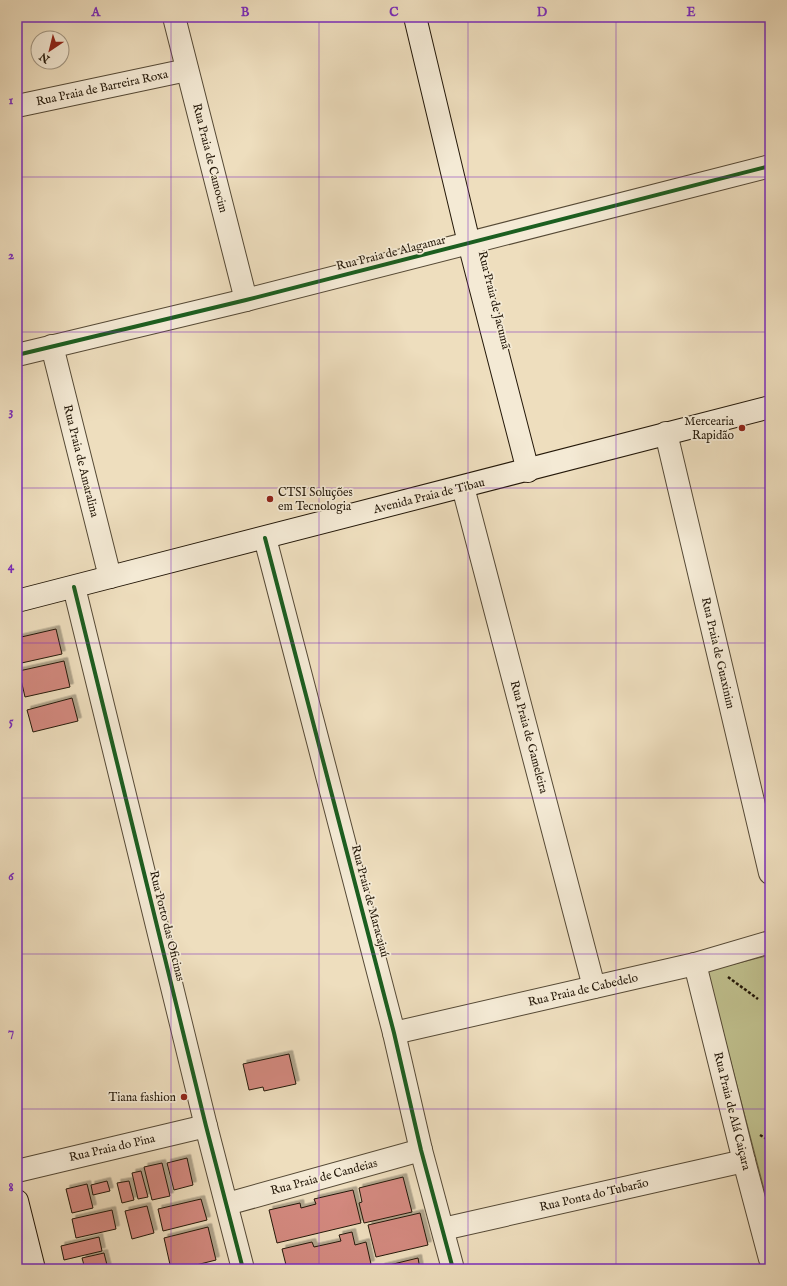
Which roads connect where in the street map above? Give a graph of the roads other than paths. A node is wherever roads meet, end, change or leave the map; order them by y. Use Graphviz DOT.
graph roads {
  1 [pos="174,17"];
  2 [pos="415,17"];
  3 [pos="187,70"];
  4 [pos="17,106"];
  5 [pos="770,166"];
  6 [pos="469,243"];
  7 [pos="246,300"];
  8 [pos="52,346"];
  9 [pos="17,355"];
  10 [pos="770,407"];
  11 [pos="666,433"];
  12 [pos="528,471"];
  13 [pos="464,487"];
  14 [pos="265,538"];
  15 [pos="110,577"];
  16 [pos="74,587"];
  17 [pos="17,601"];
  18 [pos="770,873"];
  19 [pos="770,942"];
  20 [pos="695,964"];
  21 [pos="594,987"];
  22 [pos="394,1033"];
  23 [pos="206,1126"];
  24 [pos="422,1150"];
  25 [pos="744,1161"];
  26 [pos="17,1171"];
  27 [pos="17,1201"];
  28 [pos="227,1204"];
  29 [pos="443,1229"];
  30 [pos="770,1259"];
  31 [pos="34,1269"];
  32 [pos="244,1269"];
  33 [pos="453,1269"];
  1 -- 3 [label="street, Rua Praia de Camocim"];
  2 -- 6 [label="street, Rua Praia de Jacumã"];
  3 -- 4 [label="street, Rua Praia de Barreira Roxa"];
  3 -- 7 [label="street, Rua Praia de Camocim"];
  5 -- 6 [label="street, Rua Praia de Alagamar"];
  6 -- 7 [label="street, Rua Praia de Alagamar"];
  6 -- 12 [label="street, Rua Praia de Jacumã"];
  7 -- 8 [label="street, Rua Praia de Alagamar"];
  8 -- 9 [label="street, Rua Praia de Alagamar"];
  8 -- 15 [label="street, Rua Praia de Amaralina"];
  10 -- 11 [label="street, Avenida Praia de Tibau"];
  11 -- 12 [label="street, Avenida Praia de Tibau"];
  11 -- 18 [label="street, Rua Praia de Guaxinim"];
  12 -- 13 [label="street, Avenida Praia de Tibau"];
  13 -- 14 [label="street, Avenida Praia de Tibau"];
  13 -- 21 [label="street, Rua Praia de Gameleira"];
  14 -- 15 [label="street, Avenida Praia de Tibau"];
  14 -- 22 [label="street, Rua Praia de Maracajaú"];
  15 -- 16 [label="street, Avenida Praia de Tibau"];
  16 -- 17 [label="street, Avenida Praia de Tibau"];
  16 -- 23 [label="street, Rua Porto das Oficinas"];
  19 -- 20 [label="street, Rua Praia de Cabedelo"];
  20 -- 21 [label="street, Rua Praia de Cabedelo"];
  20 -- 25 [label="street, Rua Praia de Alá Caiçara"];
  21 -- 22 [label="street, Rua Praia de Cabedelo"];
  22 -- 24 [label="street, Rua Praia de Maracajaú"];
  23 -- 26 [label="street, Rua Praia do Pina"];
  23 -- 28 [label="street, Rua Porto das Oficinas"];
  24 -- 28 [label="street, Rua Praia de Candeias"];
  24 -- 29 [label="street, Rua Praia de Maracajaú"];
  25 -- 29 [label="street, Rua Ponta do Tubarão"];
  25 -- 30 [label="street, Rua Praia de Alá Caiçara"];
  27 -- 31 [label="street"];
  28 -- 32 [label="street, Rua Porto das Oficinas"];
  29 -- 33 [label="street, Rua Praia de Maracajaú"];
}
